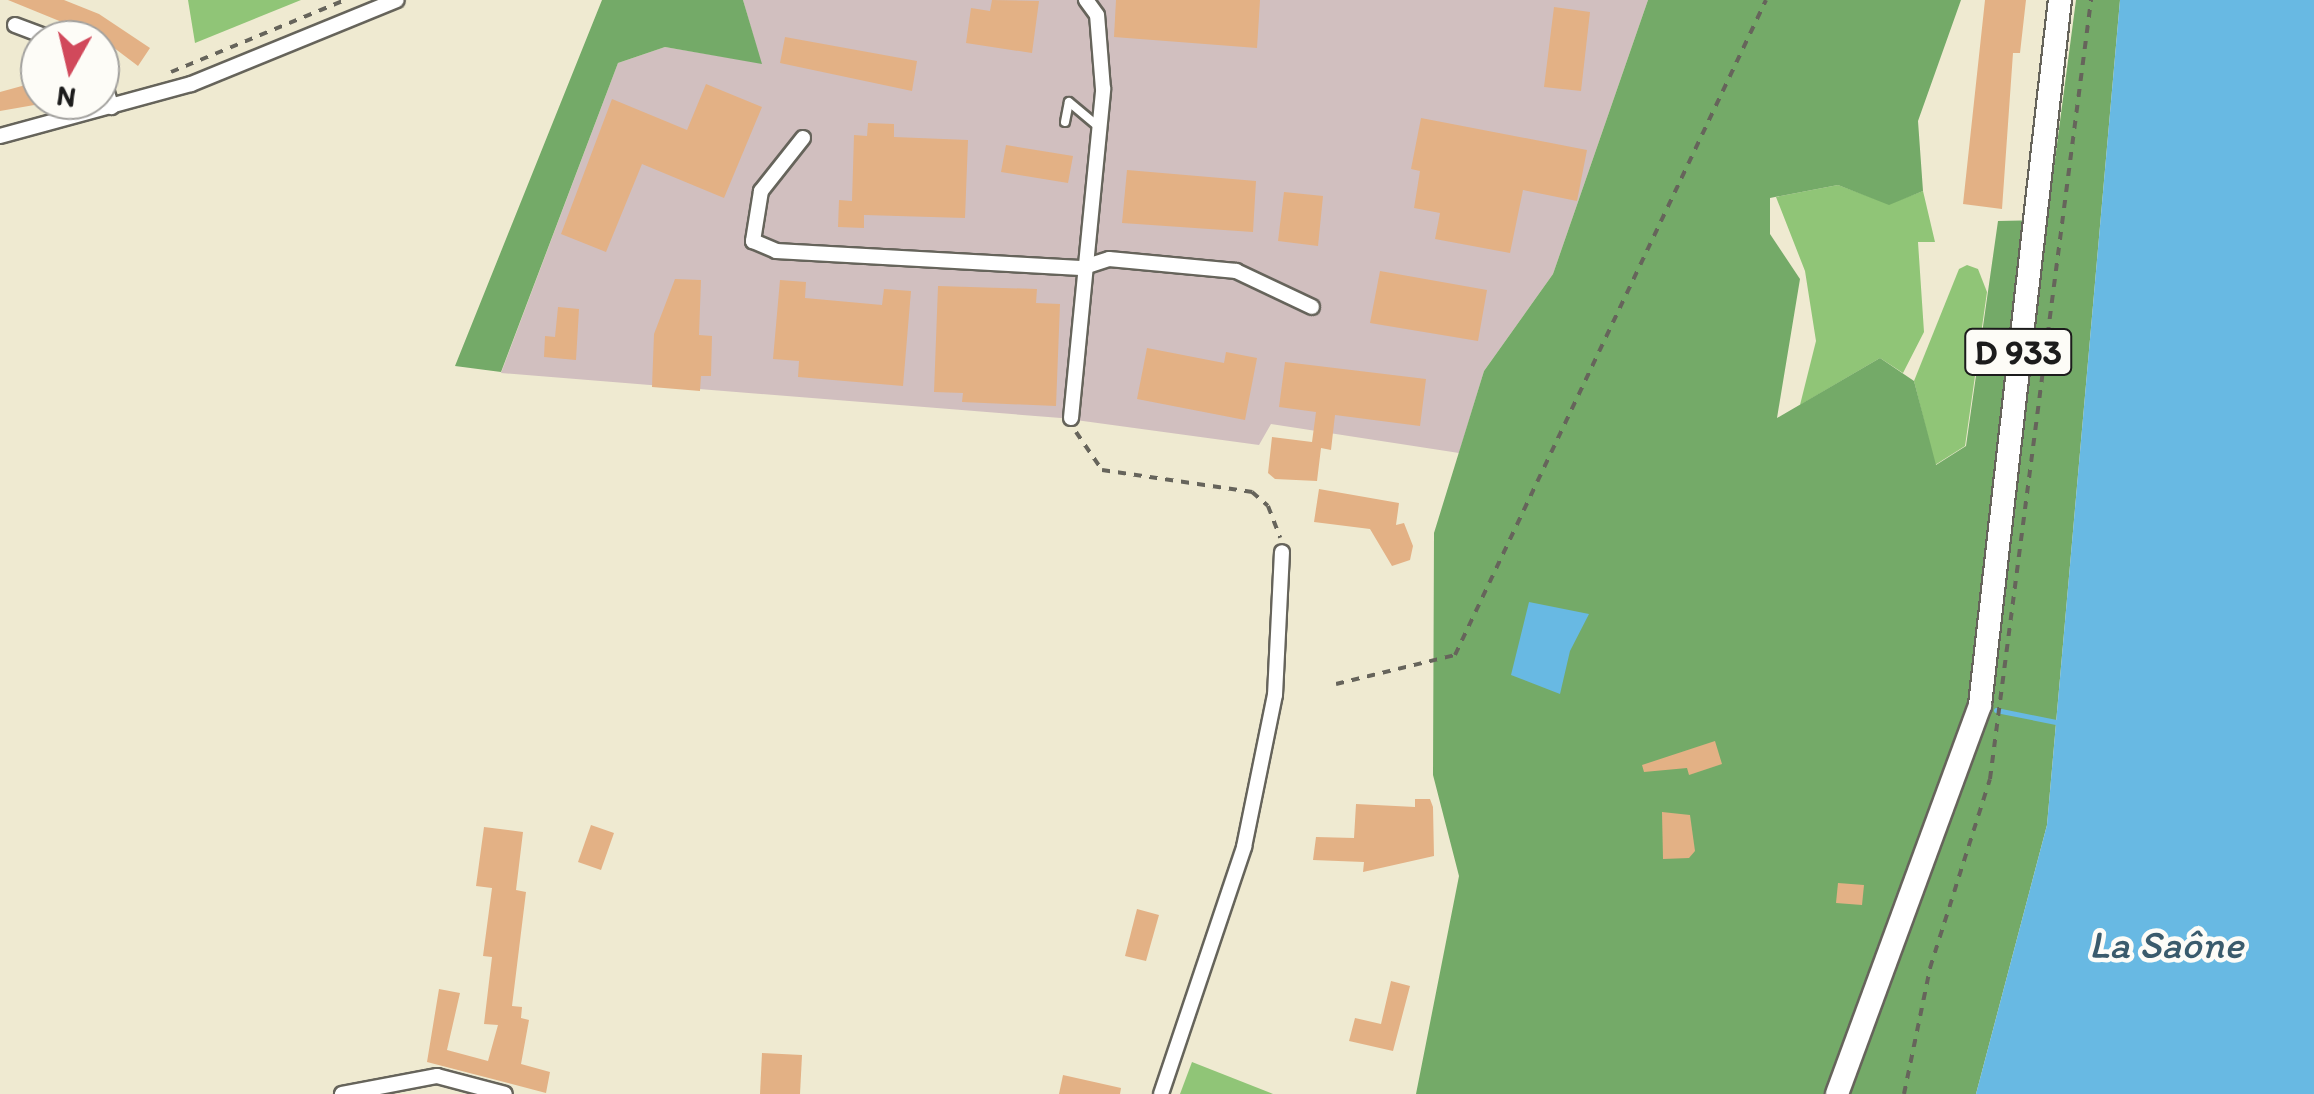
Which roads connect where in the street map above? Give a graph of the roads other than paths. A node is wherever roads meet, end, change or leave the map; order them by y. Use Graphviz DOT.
graph roads {
  1 [pos="397,0"];
  2 [pos="1086,0"];
  3 [pos="2060,0"];
  4 [pos="14,25"];
  5 [pos="20,27"];
  6 [pos="120,105"];
  7 [pos="62,120"];
  8 [pos="1066,122"];
  9 [pos="1098,126"];
  10 [pos="0,136"];
  11 [pos="803,138"];
  12 [pos="1081,268"];
  13 [pos="1312,306"];
  14 [pos="1071,418"];
  15 [pos="1282,552"];
  16 [pos="437,1076"];
  17 [pos="342,1094"];
  18 [pos="438,1094"];
  19 [pos="504,1094"];
  20 [pos="1161,1094"];
  21 [pos="1837,1094"];
  1 -- 6 [label="street"];
  2 -- 9 [label="street"];
  3 -- 21 [label="main road, D 933"];
  4 -- 5 [label="street"];
  7 -- 10 [label="street"];
  8 -- 9 [label="lane"];
  9 -- 12 [label="street"];
  11 -- 12 [label="street"];
  12 -- 13 [label="street"];
  12 -- 14 [label="street"];
  15 -- 20 [label="street"];
  16 -- 17 [label="street"];
  16 -- 18 [label="street"];
  16 -- 19 [label="street"];
}
